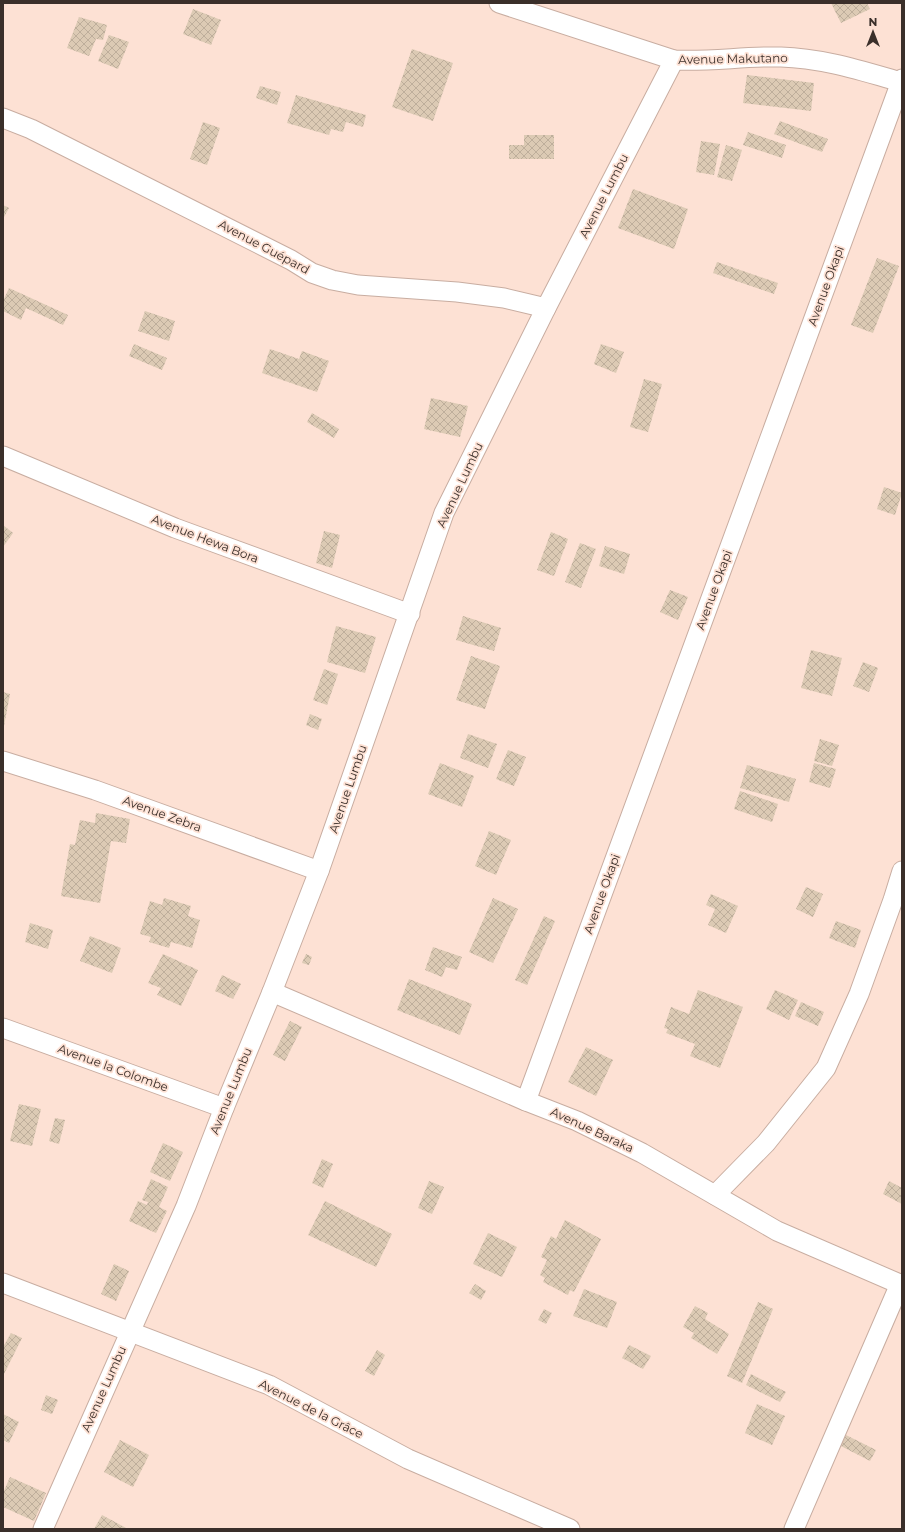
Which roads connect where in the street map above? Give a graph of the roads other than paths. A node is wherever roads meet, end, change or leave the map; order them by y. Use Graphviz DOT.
graph roads {
  1 [pos="498,3"];
  2 [pos="674,60"];
  3 [pos="902,80"];
  4 [pos="3,118"];
  5 [pos="546,308"];
  6 [pos="3,456"];
  7 [pos="410,614"];
  8 [pos="3,761"];
  9 [pos="319,871"];
  10 [pos="902,871"];
  11 [pos="272,992"];
  12 [pos="3,1028"];
  13 [pos="526,1101"];
  14 [pos="224,1108"];
  15 [pos="715,1195"];
  16 [pos="3,1283"];
  17 [pos="901,1285"];
  18 [pos="129,1332"];
  19 [pos="43,1529"];
  20 [pos="570,1529"];
  21 [pos="794,1529"];
  1 -- 2 [label="street, Avenue Makutano"];
  2 -- 3 [label="street, Avenue Makutano"];
  2 -- 5 [label="street, Avenue Lumbu"];
  3 -- 13 [label="street, Avenue Okapi"];
  4 -- 5 [label="street, Avenue Guépard"];
  5 -- 7 [label="street, Avenue Lumbu"];
  6 -- 7 [label="street, Avenue Hewa Bora"];
  7 -- 9 [label="street, Avenue Lumbu"];
  8 -- 9 [label="street, Avenue Zebra"];
  9 -- 11 [label="street, Avenue Lumbu"];
  10 -- 15 [label="street"];
  11 -- 13 [label="street, Avenue Baraka"];
  11 -- 14 [label="street, Avenue Lumbu"];
  12 -- 14 [label="street, Avenue la Colombe"];
  13 -- 15 [label="street, Avenue Baraka"];
  14 -- 18 [label="street, Avenue Lumbu"];
  15 -- 17 [label="street, Avenue Baraka"];
  16 -- 18 [label="street, Avenue de la Grâce"];
  17 -- 21 [label="street"];
  18 -- 19 [label="street, Avenue Lumbu"];
  18 -- 20 [label="street, Avenue de la Grâce"];
}
